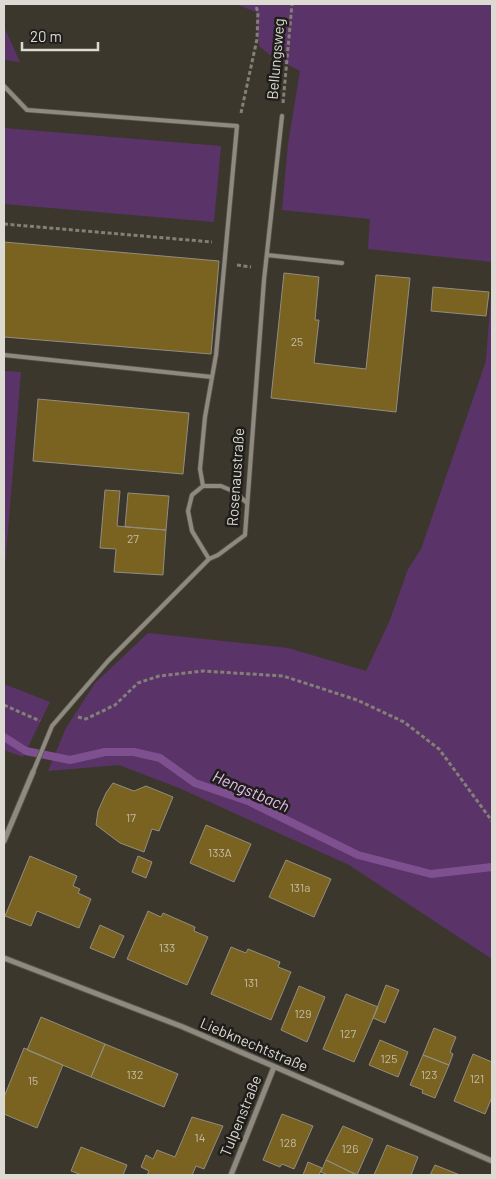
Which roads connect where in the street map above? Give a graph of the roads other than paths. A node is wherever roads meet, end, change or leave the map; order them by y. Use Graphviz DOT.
graph roads {
  1 [pos="4,86"];
  2 [pos="282,116"];
  3 [pos="267,255"];
  4 [pos="342,263"];
  5 [pos="4,355"];
  6 [pos="212,377"];
  7 [pos="203,486"];
  8 [pos="247,503"];
  9 [pos="210,559"];
  10 [pos="33,772"];
  11 [pos="4,840"];
  12 [pos="4,958"];
  13 [pos="274,1067"];
  14 [pos="492,1161"];
  15 [pos="231,1175"];
  1 -- 6 [label="lane"];
  2 -- 3 [label="lane, Rosenaustraße"];
  3 -- 4 [label="lane"];
  3 -- 8 [label="lane, Rosenaustraße"];
  5 -- 6 [label="lane"];
  6 -- 7 [label="lane"];
  7 -- 8 [label="lane"];
  7 -- 9 [label="lane"];
  8 -- 9 [label="lane, Rosenaustraße"];
  9 -- 10 [label="lane, Rosenaustraße"];
  10 -- 11 [label="street, Rosenaustraße"];
  12 -- 13 [label="street, Liebknechtstraße"];
  13 -- 14 [label="street, Liebknechtstraße"];
  13 -- 15 [label="street, Tulpenstraße"];
}
